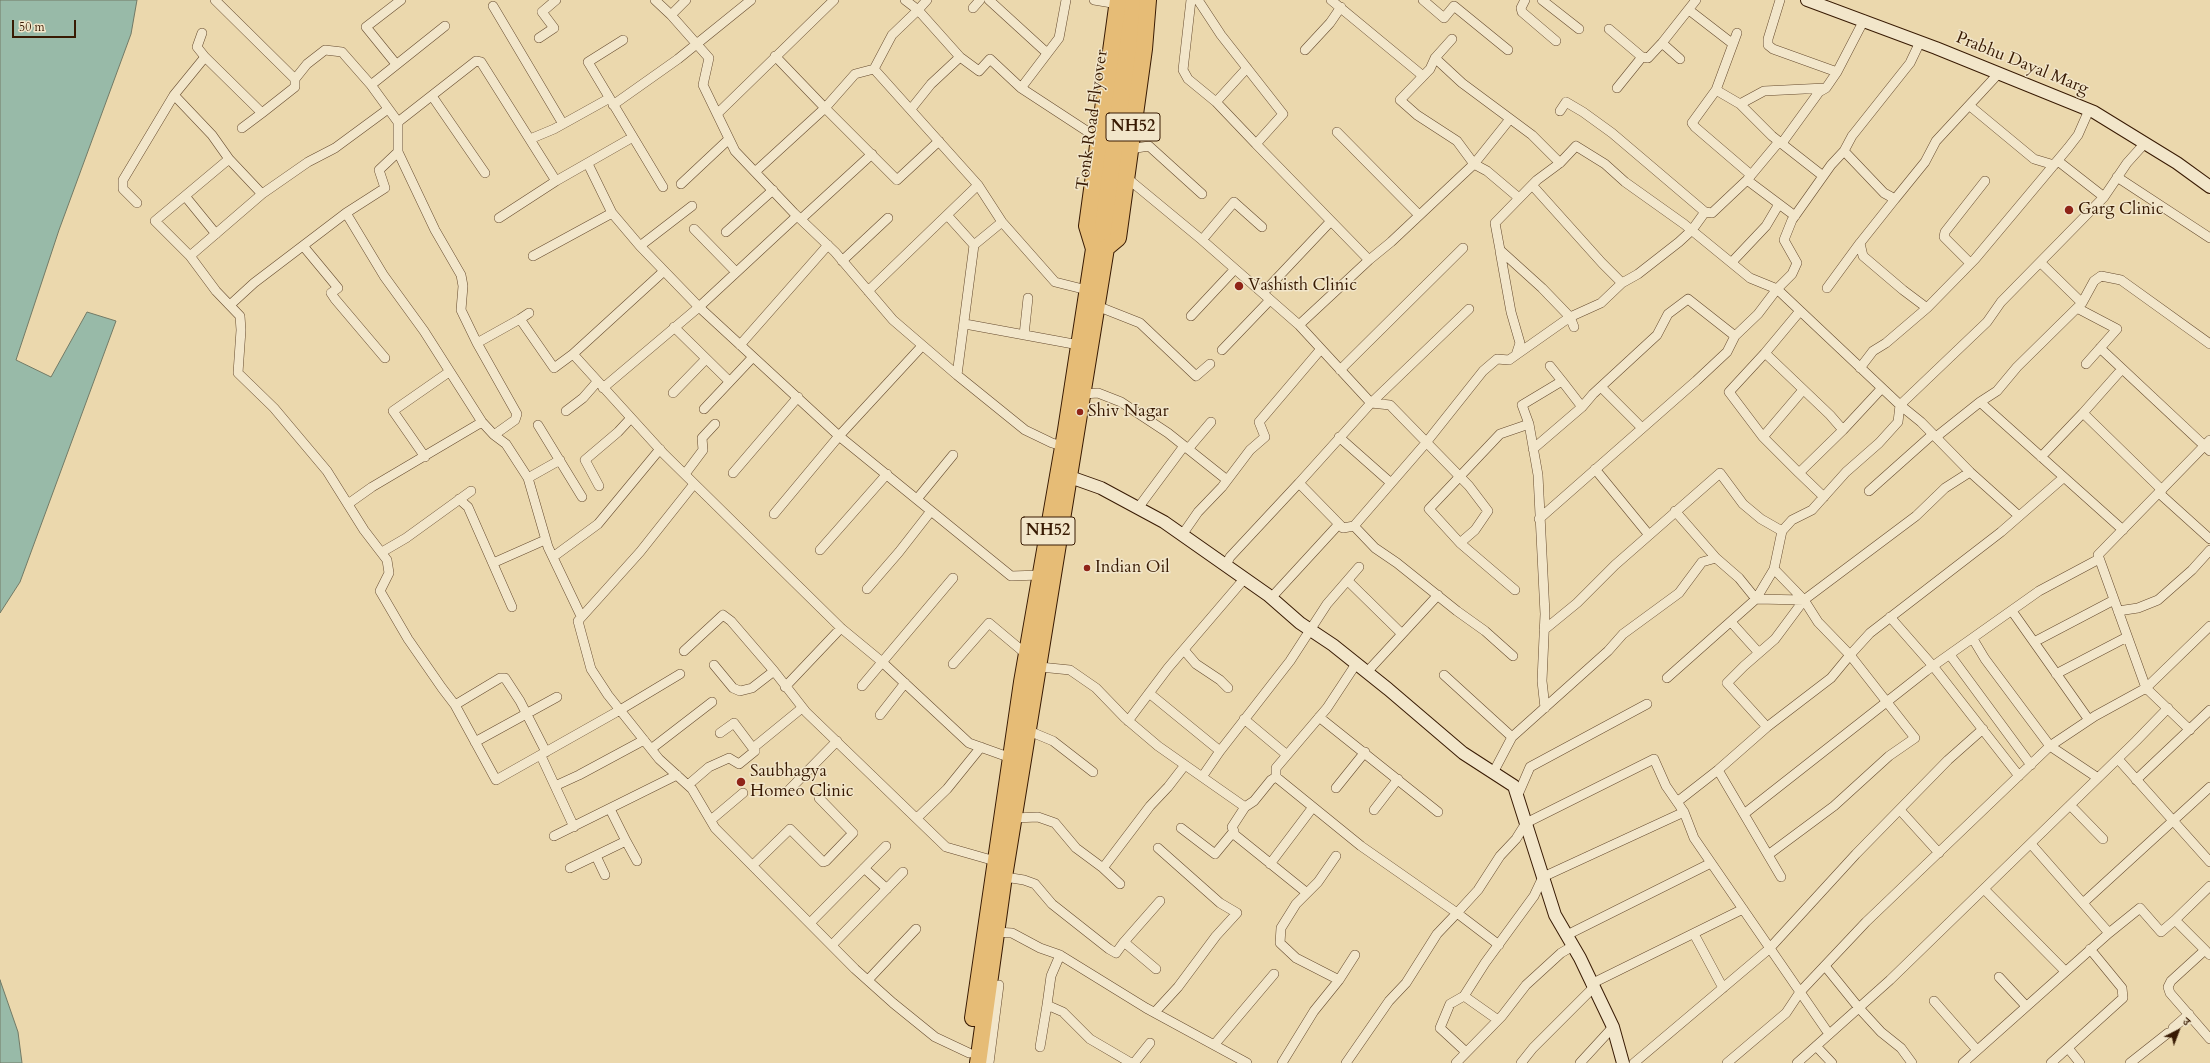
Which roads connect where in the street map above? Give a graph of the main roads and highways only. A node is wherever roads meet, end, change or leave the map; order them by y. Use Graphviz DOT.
graph roads {
  1 [pos="1139,0"];
  2 [pos="1148,0"];
  3 [pos="1121,2"];
  4 [pos="1104,223"];
  5 [pos="1100,247"];
  6 [pos="972,1060"];
  1 -- 4 [label="main road, Tonk Road Flyover"];
  2 -- 5 [label="highway, NH52"];
  3 -- 4 [label="main road, Tonk Road Flyover"];
  3 -- 5 [label="highway, NH52"];
  4 -- 5 [label="main road, Tonk Road Flyover"];
  5 -- 6 [label="highway, NH52"];
  5 -- 6 [label="highway, NH52"];
}
